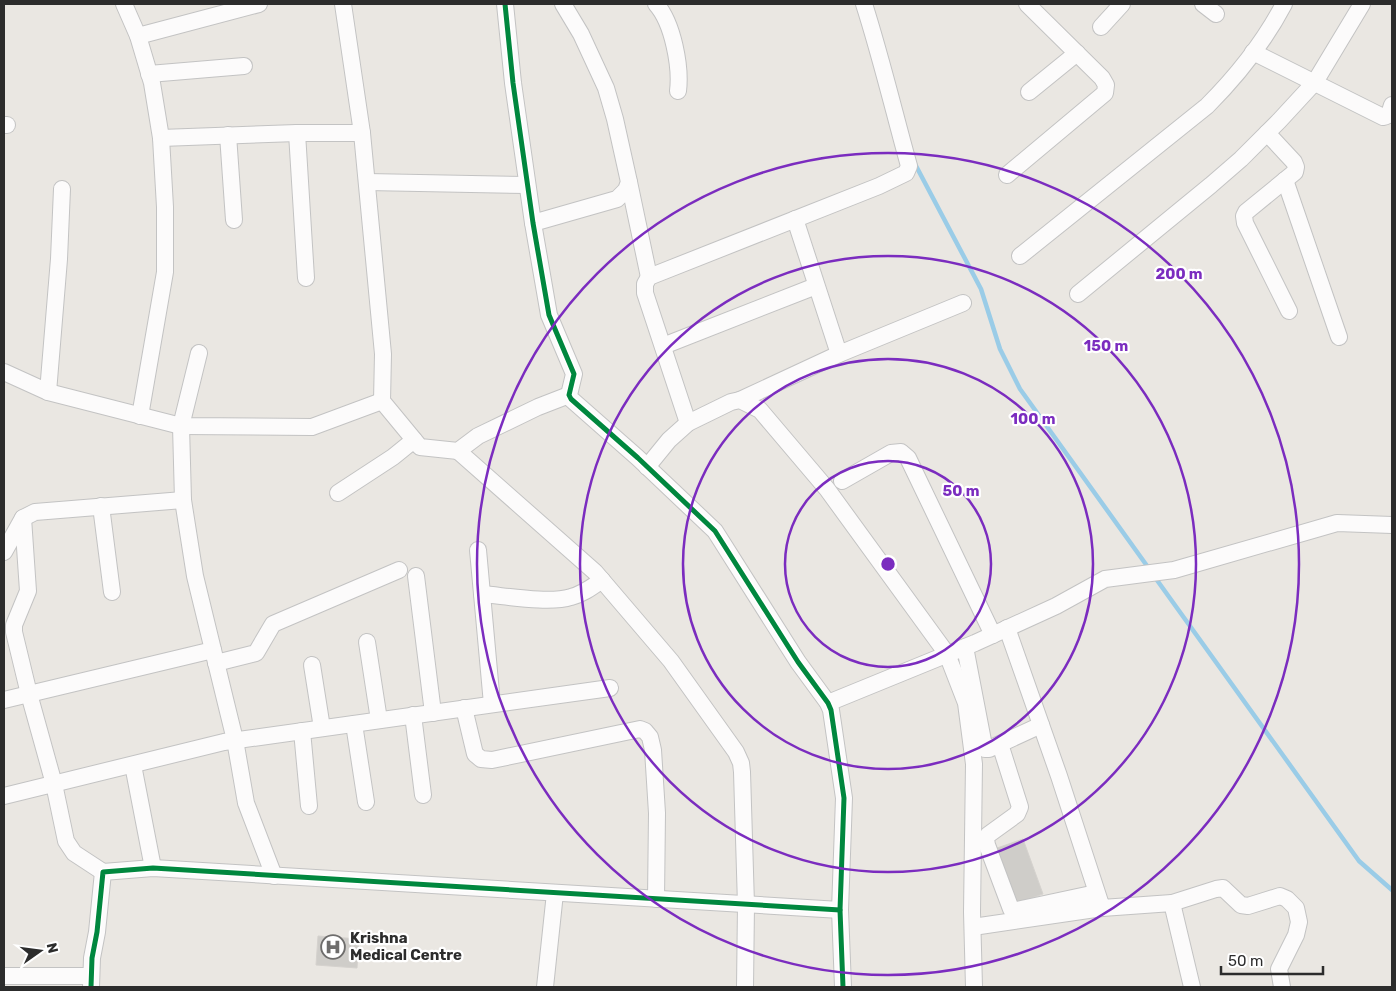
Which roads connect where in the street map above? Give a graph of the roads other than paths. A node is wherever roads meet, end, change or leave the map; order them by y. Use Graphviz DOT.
graph roads {
  1 [pos="124,4"];
  2 [pos="259,4"];
  3 [pos="343,4"];
  4 [pos="505,4"];
  5 [pos="563,4"];
  6 [pos="656,4"];
  7 [pos="864,4"];
  8 [pos="1027,4"];
  9 [pos="1122,4"];
  10 [pos="1203,4"];
  11 [pos="1284,4"];
  12 [pos="1362,4"];
  13 [pos="1216,14"];
  14 [pos="1101,27"];
  15 [pos="138,36"];
  16 [pos="1253,52"];
  17 [pos="1077,53"];
  18 [pos="244,66"];
  19 [pos="149,74"];
  20 [pos="1315,82"];
  21 [pos="678,91"];
  22 [pos="1029,92"];
  23 [pos="1392,105"];
  24 [pos="297,133"];
  25 [pos="362,133"];
  26 [pos="1267,133"];
  27 [pos="228,136"];
  28 [pos="161,138"];
  29 [pos="1007,176"];
  30 [pos="1285,180"];
  31 [pos="367,182"];
  32 [pos="629,182"];
  33 [pos="527,185"];
  34 [pos="62,189"];
  35 [pos="795,219"];
  36 [pos="234,220"];
  37 [pos="533,223"];
  38 [pos="1020,256"];
  39 [pos="649,277"];
  40 [pos="306,278"];
  41 [pos="816,286"];
  42 [pos="1078,294"];
  43 [pos="963,303"];
  44 [pos="1290,311"];
  45 [pos="1339,337"];
  46 [pos="662,346"];
  47 [pos="199,352"];
  48 [pos="838,354"];
  49 [pos="4,372"];
  50 [pos="48,392"];
  51 [pos="569,395"];
  52 [pos="740,400"];
  53 [pos="382,401"];
  54 [pos="140,416"];
  55 [pos="688,423"];
  56 [pos="181,426"];
  57 [pos="414,440"];
  58 [pos="458,451"];
  59 [pos="647,467"];
  60 [pos="842,481"];
  61 [pos="338,493"];
  62 [pos="183,500"];
  63 [pos="101,506"];
  64 [pos="23,518"];
  65 [pos="1392,525"];
  66 [pos="478,550"];
  67 [pos="4,552"];
  68 [pos="399,570"];
  69 [pos="416,576"];
  70 [pos="602,580"];
  71 [pos="112,592"];
  72 [pos="482,594"];
  73 [pos="1000,631"];
  74 [pos="367,642"];
  75 [pos="965,647"];
  76 [pos="947,654"];
  77 [pos="215,657"];
  78 [pos="312,665"];
  79 [pos="610,688"];
  80 [pos="29,694"];
  81 [pos="4,700"];
  82 [pos="828,703"];
  83 [pos="492,704"];
  84 [pos="464,708"];
  85 [pos="433,713"];
  86 [pos="413,715"];
  87 [pos="379,720"];
  88 [pos="354,724"];
  89 [pos="1041,724"];
  90 [pos="322,728"];
  91 [pos="302,731"];
  92 [pos="236,740"];
  93 [pos="1000,744"];
  94 [pos="132,765"];
  95 [pos="54,784"];
  96 [pos="423,795"];
  97 [pos="4,796"];
  98 [pos="366,802"];
  99 [pos="309,806"];
  100 [pos="153,868"];
  101 [pos="103,872"];
  102 [pos="274,876"];
  103 [pos="555,893"];
  104 [pos="656,899"];
  105 [pos="1099,900"];
  106 [pos="1172,902"];
  107 [pos="746,905"];
  108 [pos="840,910"];
  109 [pos="973,927"];
  110 [pos="4,976"];
  111 [pos="91,982"];
  112 [pos="545,987"];
  113 [pos="745,987"];
  114 [pos="843,987"];
  115 [pos="974,987"];
  116 [pos="1192,987"];
  117 [pos="1282,987"];
  1 -- 15 [label="street"];
  2 -- 15 [label="street"];
  3 -- 25 [label="street"];
  4 -- 33 [label="street"];
  5 -- 32 [label="street"];
  6 -- 21 [label="street"];
  7 -- 35 [label="street"];
  8 -- 17 [label="street"];
  9 -- 14 [label="street"];
  10 -- 13 [label="street"];
  11 -- 16 [label="street"];
  12 -- 20 [label="street"];
  15 -- 19 [label="street"];
  16 -- 20 [label="street"];
  16 -- 38 [label="street"];
  17 -- 22 [label="street"];
  17 -- 29 [label="street"];
  18 -- 19 [label="street"];
  19 -- 28 [label="street"];
  20 -- 23 [label="street"];
  20 -- 26 [label="street"];
  24 -- 25 [label="street"];
  24 -- 27 [label="street"];
  24 -- 40 [label="street"];
  25 -- 31 [label="street"];
  26 -- 30 [label="street"];
  26 -- 42 [label="street"];
  27 -- 28 [label="street"];
  27 -- 36 [label="street"];
  28 -- 54 [label="street"];
  30 -- 44 [label="street"];
  30 -- 45 [label="street"];
  31 -- 33 [label="street"];
  31 -- 53 [label="street"];
  32 -- 37 [label="street"];
  32 -- 39 [label="street"];
  33 -- 37 [label="street"];
  34 -- 50 [label="street"];
  35 -- 39 [label="street"];
  35 -- 41 [label="street"];
  37 -- 51 [label="street"];
  39 -- 46 [label="street"];
  41 -- 46 [label="street"];
  41 -- 48 [label="street"];
  43 -- 48 [label="street"];
  46 -- 55 [label="street"];
  47 -- 56 [label="street"];
  48 -- 52 [label="street"];
  49 -- 50 [label="street"];
  50 -- 54 [label="street"];
  51 -- 58 [label="street"];
  51 -- 59 [label="street"];
  52 -- 55 [label="street"];
  52 -- 76 [label="street"];
  53 -- 56 [label="street"];
  53 -- 57 [label="street"];
  54 -- 56 [label="street"];
  55 -- 59 [label="street"];
  56 -- 62 [label="street"];
  57 -- 58 [label="street"];
  57 -- 61 [label="street"];
  58 -- 70 [label="street"];
  59 -- 82 [label="street"];
  60 -- 73 [label="street"];
  62 -- 63 [label="street"];
  62 -- 77 [label="street"];
  63 -- 64 [label="street"];
  63 -- 71 [label="street"];
  64 -- 67 [label="street"];
  64 -- 80 [label="street"];
  65 -- 73 [label="street"];
  66 -- 72 [label="street"];
  68 -- 77 [label="street"];
  69 -- 85 [label="street"];
  70 -- 72 [label="street"];
  70 -- 107 [label="street"];
  72 -- 83 [label="street"];
  73 -- 75 [label="street"];
  73 -- 89 [label="street"];
  74 -- 87 [label="street"];
  75 -- 76 [label="street"];
  75 -- 93 [label="street"];
  76 -- 82 [label="street"];
  76 -- 109 [label="street"];
  77 -- 80 [label="street"];
  77 -- 92 [label="street"];
  78 -- 90 [label="street"];
  79 -- 83 [label="street"];
  80 -- 81 [label="street"];
  80 -- 95 [label="street"];
  82 -- 108 [label="street"];
  83 -- 84 [label="street"];
  84 -- 85 [label="street"];
  84 -- 104 [label="street"];
  85 -- 86 [label="street"];
  86 -- 87 [label="street"];
  86 -- 96 [label="street"];
  87 -- 88 [label="street"];
  88 -- 90 [label="street"];
  88 -- 98 [label="street"];
  89 -- 93 [label="street"];
  89 -- 105 [label="street"];
  90 -- 91 [label="street"];
  91 -- 92 [label="street"];
  91 -- 99 [label="street"];
  92 -- 94 [label="street"];
  92 -- 102 [label="street"];
  93 -- 105 [label="street"];
  94 -- 95 [label="street"];
  94 -- 100 [label="street"];
  95 -- 97 [label="street"];
  95 -- 101 [label="street"];
  100 -- 101 [label="street"];
  100 -- 102 [label="street"];
  101 -- 111 [label="street"];
  102 -- 103 [label="street"];
  103 -- 104 [label="street"];
  103 -- 112 [label="street"];
  104 -- 107 [label="street"];
  105 -- 106 [label="street"];
  105 -- 109 [label="street"];
  106 -- 116 [label="street"];
  106 -- 117 [label="street"];
  107 -- 108 [label="street"];
  107 -- 113 [label="street"];
  108 -- 114 [label="street"];
  109 -- 115 [label="street"];
  110 -- 111 [label="street"];
}
